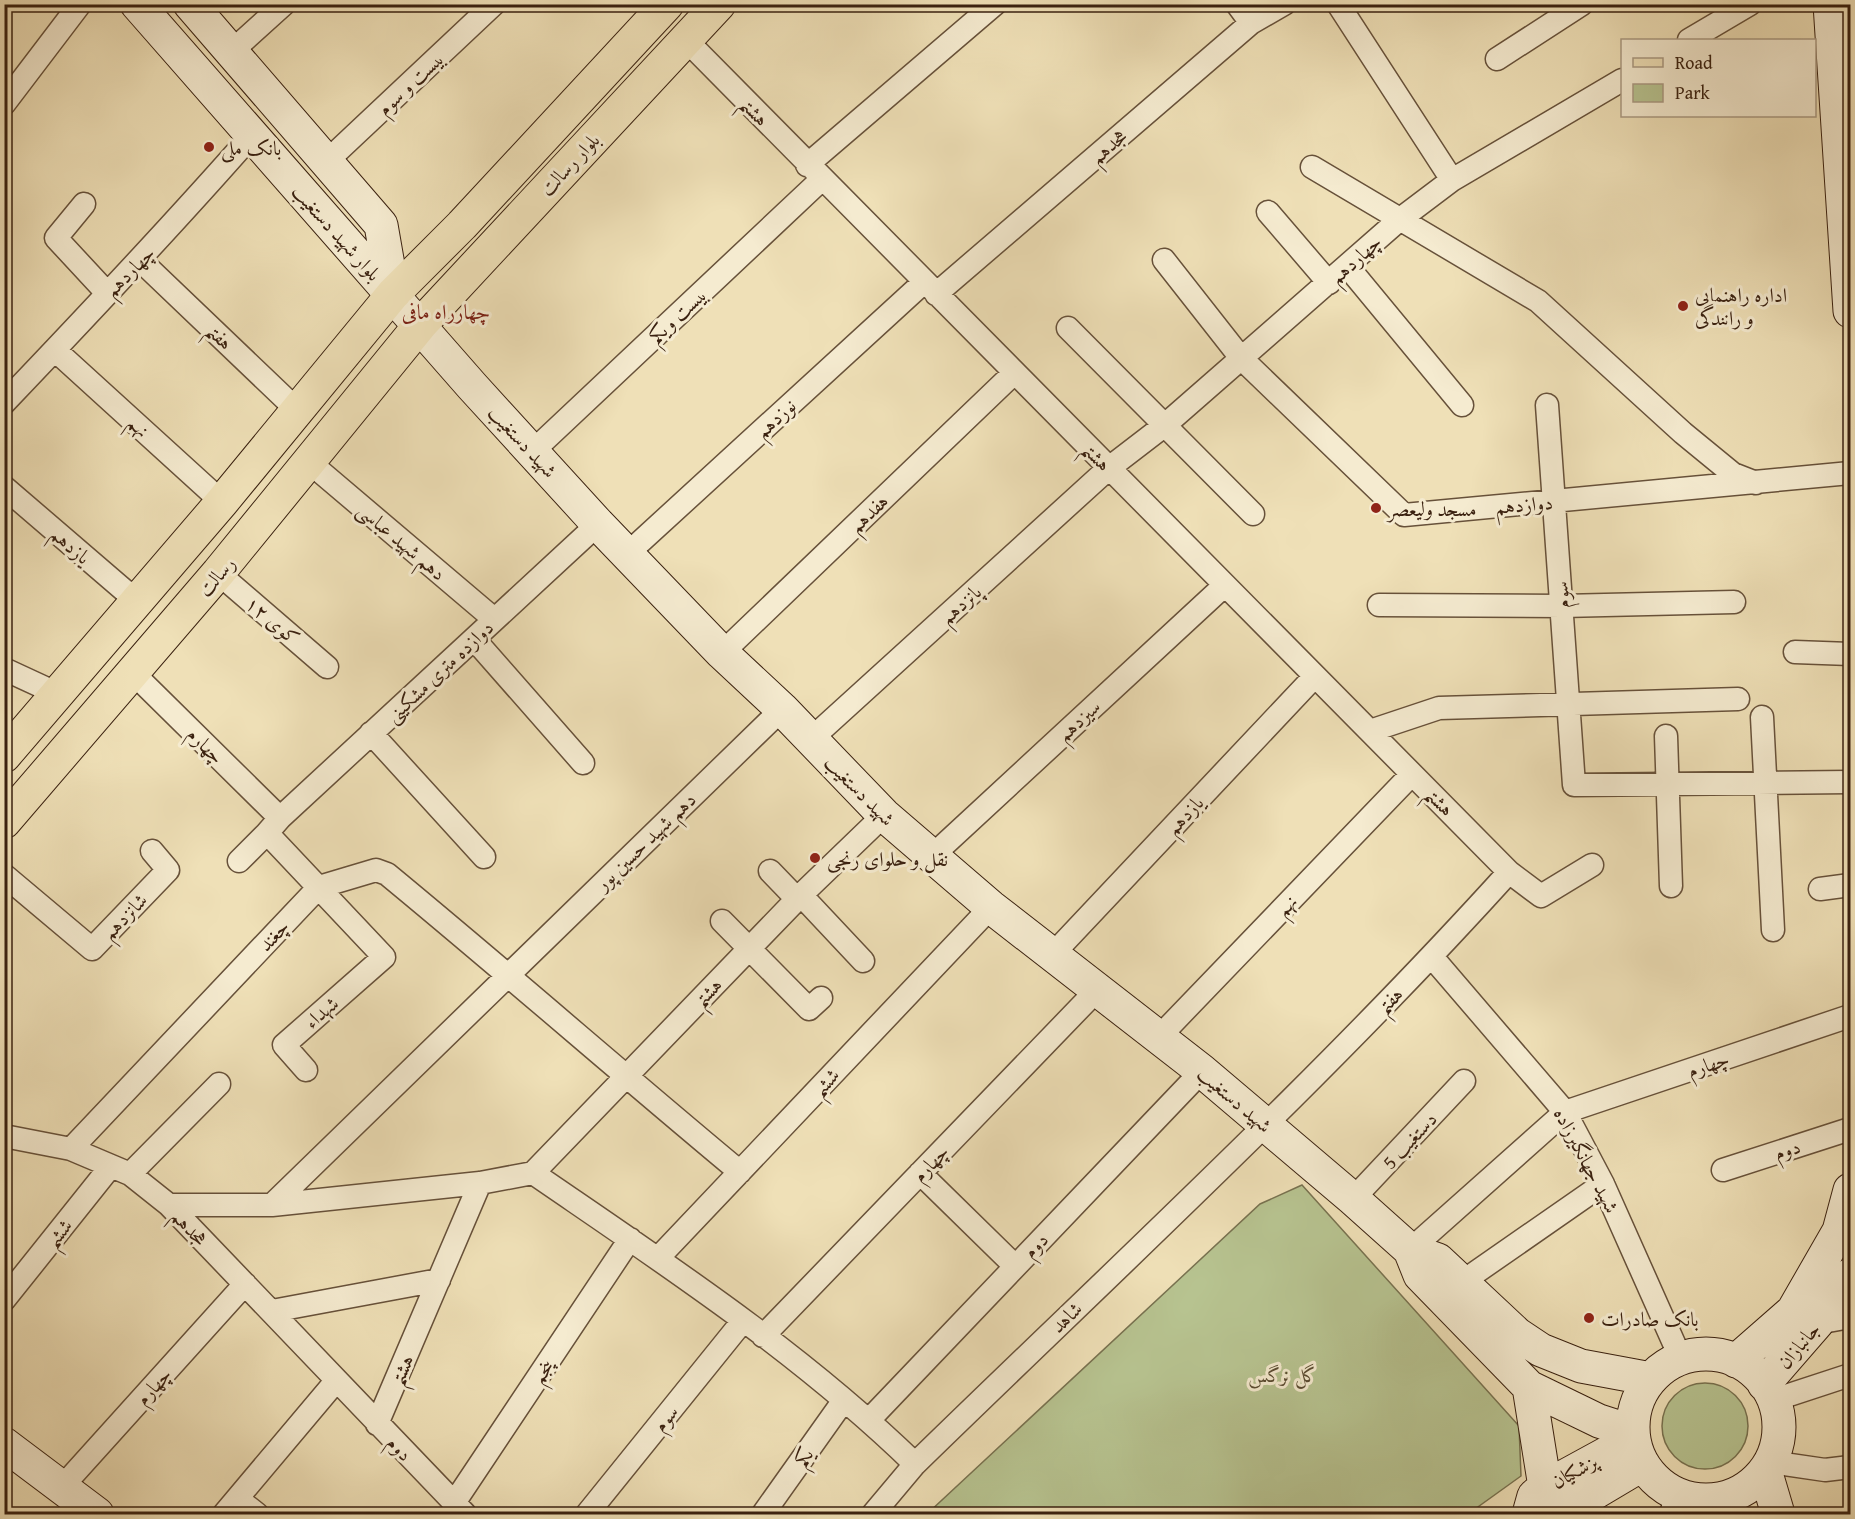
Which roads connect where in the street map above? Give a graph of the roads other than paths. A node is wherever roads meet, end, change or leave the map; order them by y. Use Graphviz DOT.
graph roads {
  1 [pos="80,4"];
  2 [pos="137,4"];
  3 [pos="190,4"];
  4 [pos="284,4"];
  5 [pos="494,4"];
  6 [pos="667,4"];
  7 [pos="719,4"];
  8 [pos="995,4"];
  9 [pos="1237,4"];
  10 [pos="1284,4"];
  11 [pos="1338,4"];
  12 [pos="1582,4"];
  13 [pos="1750,4"];
  14 [pos="1830,4"];
  15 [pos="1251,23"];
  16 [pos="1691,39"];
  17 [pos="686,40"];
  18 [pos="231,52"];
  19 [pos="1497,59"];
  20 [pos="1621,81"];
  21 [pos="1843,87"];
  22 [pos="4,104"];
  23 [pos="251,136"];
  24 [pos="326,162"];
  25 [pos="1312,167"];
  26 [pos="815,172"];
  27 [pos="1452,180"];
  28 [pos="84,204"];
  29 [pos="1268,212"];
  30 [pos="1399,220"];
  31 [pos="1848,248"];
  32 [pos="1164,260"];
  33 [pos="141,261"];
  34 [pos="1348,267"];
  35 [pos="1329,283"];
  36 [pos="930,288"];
  37 [pos="107,293"];
  38 [pos="393,294"];
  39 [pos="1851,311"];
  40 [pos="421,324"];
  41 [pos="1068,328"];
  42 [pos="55,350"];
  43 [pos="1241,358"];
  44 [pos="1014,373"];
  45 [pos="4,403"];
  46 [pos="1462,405"];
  47 [pos="1547,405"];
  48 [pos="298,411"];
  49 [pos="1165,426"];
  50 [pos="533,451"];
  51 [pos="309,462"];
  52 [pos="1109,468"];
  53 [pos="1851,473"];
  54 [pos="1758,484"];
  55 [pos="4,487"];
  56 [pos="1554,501"];
  57 [pos="222,502"];
  58 [pos="1253,514"];
  59 [pos="598,524"];
  60 [pos="627,554"];
  61 [pos="218,573"];
  62 [pos="1225,585"];
  63 [pos="142,597"];
  64 [pos="1734,602"];
  65 [pos="1379,605"];
  66 [pos="1562,606"];
  67 [pos="494,619"];
  68 [pos="175,622"];
  69 [pos="474,639"];
  70 [pos="1795,652"];
  71 [pos="722,653"];
  72 [pos="1851,654"];
  73 [pos="327,666"];
  74 [pos="4,669"];
  75 [pos="132,672"];
  76 [pos="1315,676"];
  77 [pos="58,694"];
  78 [pos="1738,699"];
  79 [pos="1569,704"];
  80 [pos="782,709"];
  81 [pos="1762,717"];
  82 [pos="1370,731"];
  83 [pos="371,733"];
  84 [pos="1666,736"];
  85 [pos="810,740"];
  86 [pos="4,756"];
  87 [pos="583,763"];
  88 [pos="1412,774"];
  89 [pos="1851,782"];
  90 [pos="1766,783"];
  91 [pos="1669,784"];
  92 [pos="884,815"];
  93 [pos="4,822"];
  94 [pos="274,826"];
  95 [pos="152,851"];
  96 [pos="932,856"];
  97 [pos="484,857"];
  98 [pos="240,861"];
  99 [pos="1592,865"];
  100 [pos="770,871"];
  101 [pos="1509,872"];
  102 [pos="4,876"];
  103 [pos="1851,885"];
  104 [pos="1671,886"];
  105 [pos="318,887"];
  106 [pos="1820,889"];
  107 [pos="799,897"];
  108 [pos="991,907"];
  109 [pos="722,921"];
  110 [pos="1773,930"];
  111 [pos="749,949"];
  112 [pos="1053,954"];
  113 [pos="384,957"];
  114 [pos="1432,957"];
  115 [pos="863,960"];
  116 [pos="508,974"];
  117 [pos="1097,990"];
  118 [pos="821,999"];
  119 [pos="1851,1016"];
  120 [pos="1160,1037"];
  121 [pos="306,1070"];
  122 [pos="1202,1071"];
  123 [pos="626,1077"];
  124 [pos="1464,1081"];
  125 [pos="219,1084"];
  126 [pos="1565,1112"];
  127 [pos="1265,1124"];
  128 [pos="1851,1129"];
  129 [pos="4,1136"];
  130 [pos="70,1149"];
  131 [pos="121,1170"];
  132 [pos="1723,1170"];
  133 [pos="740,1172"];
  134 [pos="533,1173"];
  135 [pos="920,1173"];
  136 [pos="480,1183"];
  137 [pos="1604,1184"];
  138 [pos="1851,1190"];
  139 [pos="1353,1199"];
  140 [pos="169,1205"];
  141 [pos="272,1205"];
  142 [pos="630,1239"];
  143 [pos="1410,1250"];
  144 [pos="659,1257"];
  145 [pos="1015,1266"];
  146 [pos="1851,1275"];
  147 [pos="439,1280"];
  148 [pos="1462,1282"];
  149 [pos="245,1284"];
  150 [pos="4,1300"];
  151 [pos="272,1311"];
  152 [pos="1851,1317"];
  153 [pos="742,1322"];
  154 [pos="1817,1323"];
  155 [pos="763,1336"];
  156 [pos="1681,1359"];
  157 [pos="1736,1360"];
  158 [pos="1851,1375"];
  159 [pos="1651,1379"];
  160 [pos="336,1382"];
  161 [pos="1529,1387"];
  162 [pos="1769,1392"];
  163 [pos="844,1400"];
  164 [pos="869,1420"];
  165 [pos="377,1424"];
  166 [pos="4,1444"];
  167 [pos="1636,1445"];
  168 [pos="915,1464"];
  169 [pos="1767,1466"];
  170 [pos="1851,1467"];
  171 [pos="61,1488"];
  172 [pos="1544,1505"];
  173 [pos="1688,1506"];
  174 [pos="231,1507"];
  175 [pos="459,1509"];
  176 [pos="97,1515"];
  177 [pos="257,1515"];
  178 [pos="587,1515"];
  179 [pos="763,1515"];
  180 [pos="873,1515"];
  181 [pos="1778,1515"];
  1 -- 22 [label="street"];
  2 -- 23 [label="main road, بلوار شهید دستغیب"];
  3 -- 18 [label="main road, بلوار شهید دستغیب"];
  4 -- 18 [label="street"];
  5 -- 24 [label="street, بیست و سوم"];
  6 -- 38 [label="main road, بلوار رسالت"];
  7 -- 17 [label="main road, بلوار رسالت"];
  8 -- 26 [label="street, بیست ویکم"];
  9 -- 15 [label="street"];
  10 -- 15 [label="street, هجدهم"];
  11 -- 27 [label="street"];
  12 -- 19 [label="street"];
  13 -- 16 [label="street"];
  14 -- 21 [label="main road"];
  15 -- 36 [label="street, هجدهم"];
  17 -- 26 [label="street, هشتم"];
  17 -- 40 [label="main road, بلوار رسالت"];
  18 -- 24 [label="main road, بلوار شهید دستغیب"];
  20 -- 27 [label="street, چهاردهم"];
  21 -- 31 [label="main road"];
  23 -- 33 [label="street, چهاردهم"];
  23 -- 38 [label="main road, بلوار شهید دستغیب"];
  24 -- 38 [label="main road, بلوار شهید دستغیب"];
  25 -- 30 [label="street"];
  26 -- 36 [label="street, هشتم"];
  26 -- 50 [label="street, بیست ویکم"];
  27 -- 30 [label="street, چهاردهم"];
  28 -- 37 [label="street"];
  29 -- 35 [label="street"];
  30 -- 34 [label="street, چهاردهم"];
  30 -- 54 [label="street"];
  31 -- 39 [label="main road"];
  32 -- 43 [label="street, دوازدهم"];
  33 -- 37 [label="street, چهاردهم"];
  33 -- 48 [label="street, هفتم"];
  34 -- 35 [label="street, چهاردهم"];
  34 -- 46 [label="street"];
  35 -- 43 [label="street, چهاردهم"];
  36 -- 44 [label="street, هشتم"];
  36 -- 60 [label="street, نوزدهم"];
  37 -- 42 [label="street, چهاردهم"];
  38 -- 40 [label="main road, شهید دستغیب"];
  38 -- 48 [label="main road"];
  40 -- 50 [label="main road, شهید دستغیب"];
  40 -- 51 [label="main road, رسالت"];
  41 -- 49 [label="street"];
  42 -- 45 [label="street, چهاردهم"];
  42 -- 57 [label="street, نهم"];
  43 -- 49 [label="street, چهاردهم"];
  43 -- 56 [label="street, دوازدهم"];
  44 -- 52 [label="street, هشتم"];
  44 -- 71 [label="street, هفدهم"];
  47 -- 56 [label="street, سوم"];
  48 -- 57 [label="main road"];
  49 -- 52 [label="street, چهاردهم"];
  49 -- 58 [label="street"];
  50 -- 59 [label="main road, شهید دستغیب"];
  51 -- 61 [label="main road, رسالت"];
  51 -- 67 [label="street, دهم شهید عباسی"];
  52 -- 62 [label="street, هشتم"];
  52 -- 85 [label="street, پانزدهم"];
  53 -- 54 [label="street, دوازدهم"];
  54 -- 56 [label="street, دوازدهم"];
  55 -- 63 [label="street, یازدهم"];
  56 -- 66 [label="street, سوم"];
  57 -- 63 [label="main road"];
  59 -- 60 [label="main road, شهید دستغیب"];
  59 -- 67 [label="street, دوازده متری مشکینی"];
  60 -- 71 [label="main road, شهید دستغیب"];
  61 -- 68 [label="main road, رسالت"];
  61 -- 73 [label="street, کوی ۱۲"];
  62 -- 76 [label="street, هشتم"];
  62 -- 96 [label="street, سیزدهم"];
  63 -- 68 [label="main road"];
  63 -- 77 [label="main road"];
  64 -- 66 [label="street"];
  65 -- 66 [label="street"];
  66 -- 79 [label="street, سوم"];
  67 -- 69 [label="street, دوازده متری مشکینی"];
  68 -- 75 [label="main road, رسالت"];
  69 -- 83 [label="street, دوازده متری مشکینی"];
  69 -- 87 [label="street"];
  70 -- 72 [label="street"];
  71 -- 80 [label="main road, شهید دستغیب"];
  74 -- 77 [label="street"];
  75 -- 93 [label="main road, رسالت"];
  75 -- 94 [label="street, چهارم"];
  76 -- 82 [label="street, هشتم"];
  76 -- 112 [label="street, یازدهم"];
  77 -- 86 [label="main road"];
  78 -- 79 [label="street"];
  79 -- 82 [label="street"];
  79 -- 91 [label="street, سوم"];
  80 -- 85 [label="main road, شهید دستغیب"];
  80 -- 116 [label="street, دهم شهید حسین پور"];
  81 -- 90 [label="street"];
  82 -- 88 [label="street, هشتم"];
  83 -- 94 [label="street, دوازده متری مشکینی"];
  83 -- 97 [label="street"];
  84 -- 91 [label="street"];
  85 -- 92 [label="main road, شهید دستغیب"];
  88 -- 101 [label="street, هشتم"];
  88 -- 120 [label="street, نهم"];
  89 -- 90 [label="street"];
  90 -- 91 [label="street"];
  90 -- 110 [label="street"];
  91 -- 104 [label="street"];
  92 -- 96 [label="main road, شهید دستغیب"];
  92 -- 107 [label="street, هشتم"];
  94 -- 98 [label="street, دوازده متری مشکینی"];
  94 -- 105 [label="street, چهارم"];
  95 -- 102 [label="street, شانزدهم"];
  96 -- 108 [label="main road, شهید دستغیب"];
  99 -- 101 [label="street, هشتم"];
  100 -- 107 [label="street"];
  101 -- 114 [label="street, هفتم"];
  103 -- 106 [label="street"];
  105 -- 113 [label="street, چهارم"];
  105 -- 116 [label="street"];
  105 -- 130 [label="street, چغند"];
  107 -- 111 [label="street, هشتم"];
  107 -- 115 [label="street"];
  108 -- 112 [label="main road, شهید دستغیب"];
  108 -- 133 [label="street, ششم"];
  109 -- 111 [label="street"];
  111 -- 118 [label="street"];
  111 -- 123 [label="street, هشتم"];
  112 -- 117 [label="main road, شهید دستغیب"];
  113 -- 121 [label="street, شهداء"];
  114 -- 126 [label="street, شهید جهانگیرزاده"];
  114 -- 127 [label="street, هفتم"];
  116 -- 123 [label="street"];
  116 -- 141 [label="street, دهم شهید حسین پور"];
  117 -- 120 [label="main road, شهید دستغیب"];
  117 -- 135 [label="street, چهارم"];
  119 -- 126 [label="street, چهارم"];
  120 -- 122 [label="main road, شهید دستغیب"];
  122 -- 127 [label="main road, شهید دستغیب"];
  122 -- 145 [label="street, دوم"];
  123 -- 133 [label="street"];
  123 -- 134 [label="street, هشتم"];
  124 -- 139 [label="street, دستغیب 5"];
  125 -- 131 [label="street, ششم"];
  126 -- 137 [label="street, شهید جهانگیرزاده"];
  126 -- 143 [label="street"];
  127 -- 139 [label="main road, شهید دستغیب"];
  127 -- 168 [label="street, شاهد"];
  128 -- 132 [label="street, دوم"];
  129 -- 130 [label="street, هجدهم"];
  130 -- 131 [label="street, هجدهم"];
  131 -- 140 [label="street, هجدهم"];
  131 -- 150 [label="street, ششم"];
  133 -- 144 [label="street, ششم"];
  134 -- 136 [label="street"];
  134 -- 142 [label="street"];
  135 -- 145 [label="street"];
  135 -- 155 [label="street, چهارم"];
  136 -- 141 [label="street"];
  136 -- 147 [label="street, هشتم"];
  137 -- 148 [label="street"];
  137 -- 156 [label="street, شهید جهانگیرزاده"];
  138 -- 157 [label="main road"];
  139 -- 143 [label="main road, شهید دستغیب"];
  140 -- 141 [label="street"];
  140 -- 149 [label="street, هجدهم"];
  142 -- 144 [label="street"];
  142 -- 175 [label="street, پنجم"];
  143 -- 148 [label="main road"];
  143 -- 161 [label="main road"];
  144 -- 153 [label="street"];
  145 -- 164 [label="street, دوم"];
  146 -- 154 [label="main road, جانبازان"];
  147 -- 151 [label="street"];
  147 -- 165 [label="street, هشتم"];
  148 -- 159 [label="main road"];
  149 -- 151 [label="street, هجدهم"];
  149 -- 171 [label="street, چهارم"];
  151 -- 160 [label="street, هجدهم"];
  152 -- 154 [label="street"];
  153 -- 155 [label="street"];
  153 -- 178 [label="street, سوم"];
  154 -- 162 [label="main road, جانبازان"];
  155 -- 163 [label="street"];
  156 -- 157 [label="main road"];
  156 -- 159 [label="main road"];
  157 -- 162 [label="main road"];
  158 -- 162 [label="street"];
  159 -- 167 [label="main road"];
  160 -- 165 [label="street, دوم"];
  160 -- 174 [label="street"];
  161 -- 167 [label="main road"];
  161 -- 172 [label="main road"];
  162 -- 169 [label="main road"];
  163 -- 164 [label="street"];
  163 -- 179 [label="street, یکم"];
  164 -- 168 [label="street"];
  165 -- 175 [label="street, دوم"];
  166 -- 171 [label="main road"];
  167 -- 172 [label="main road, پزشکیان"];
  167 -- 173 [label="main road"];
  168 -- 180 [label="street, شاهد"];
  169 -- 170 [label="street"];
  169 -- 173 [label="main road"];
  169 -- 181 [label="main road"];
  171 -- 176 [label="main road"];
  174 -- 177 [label="street"];
}
